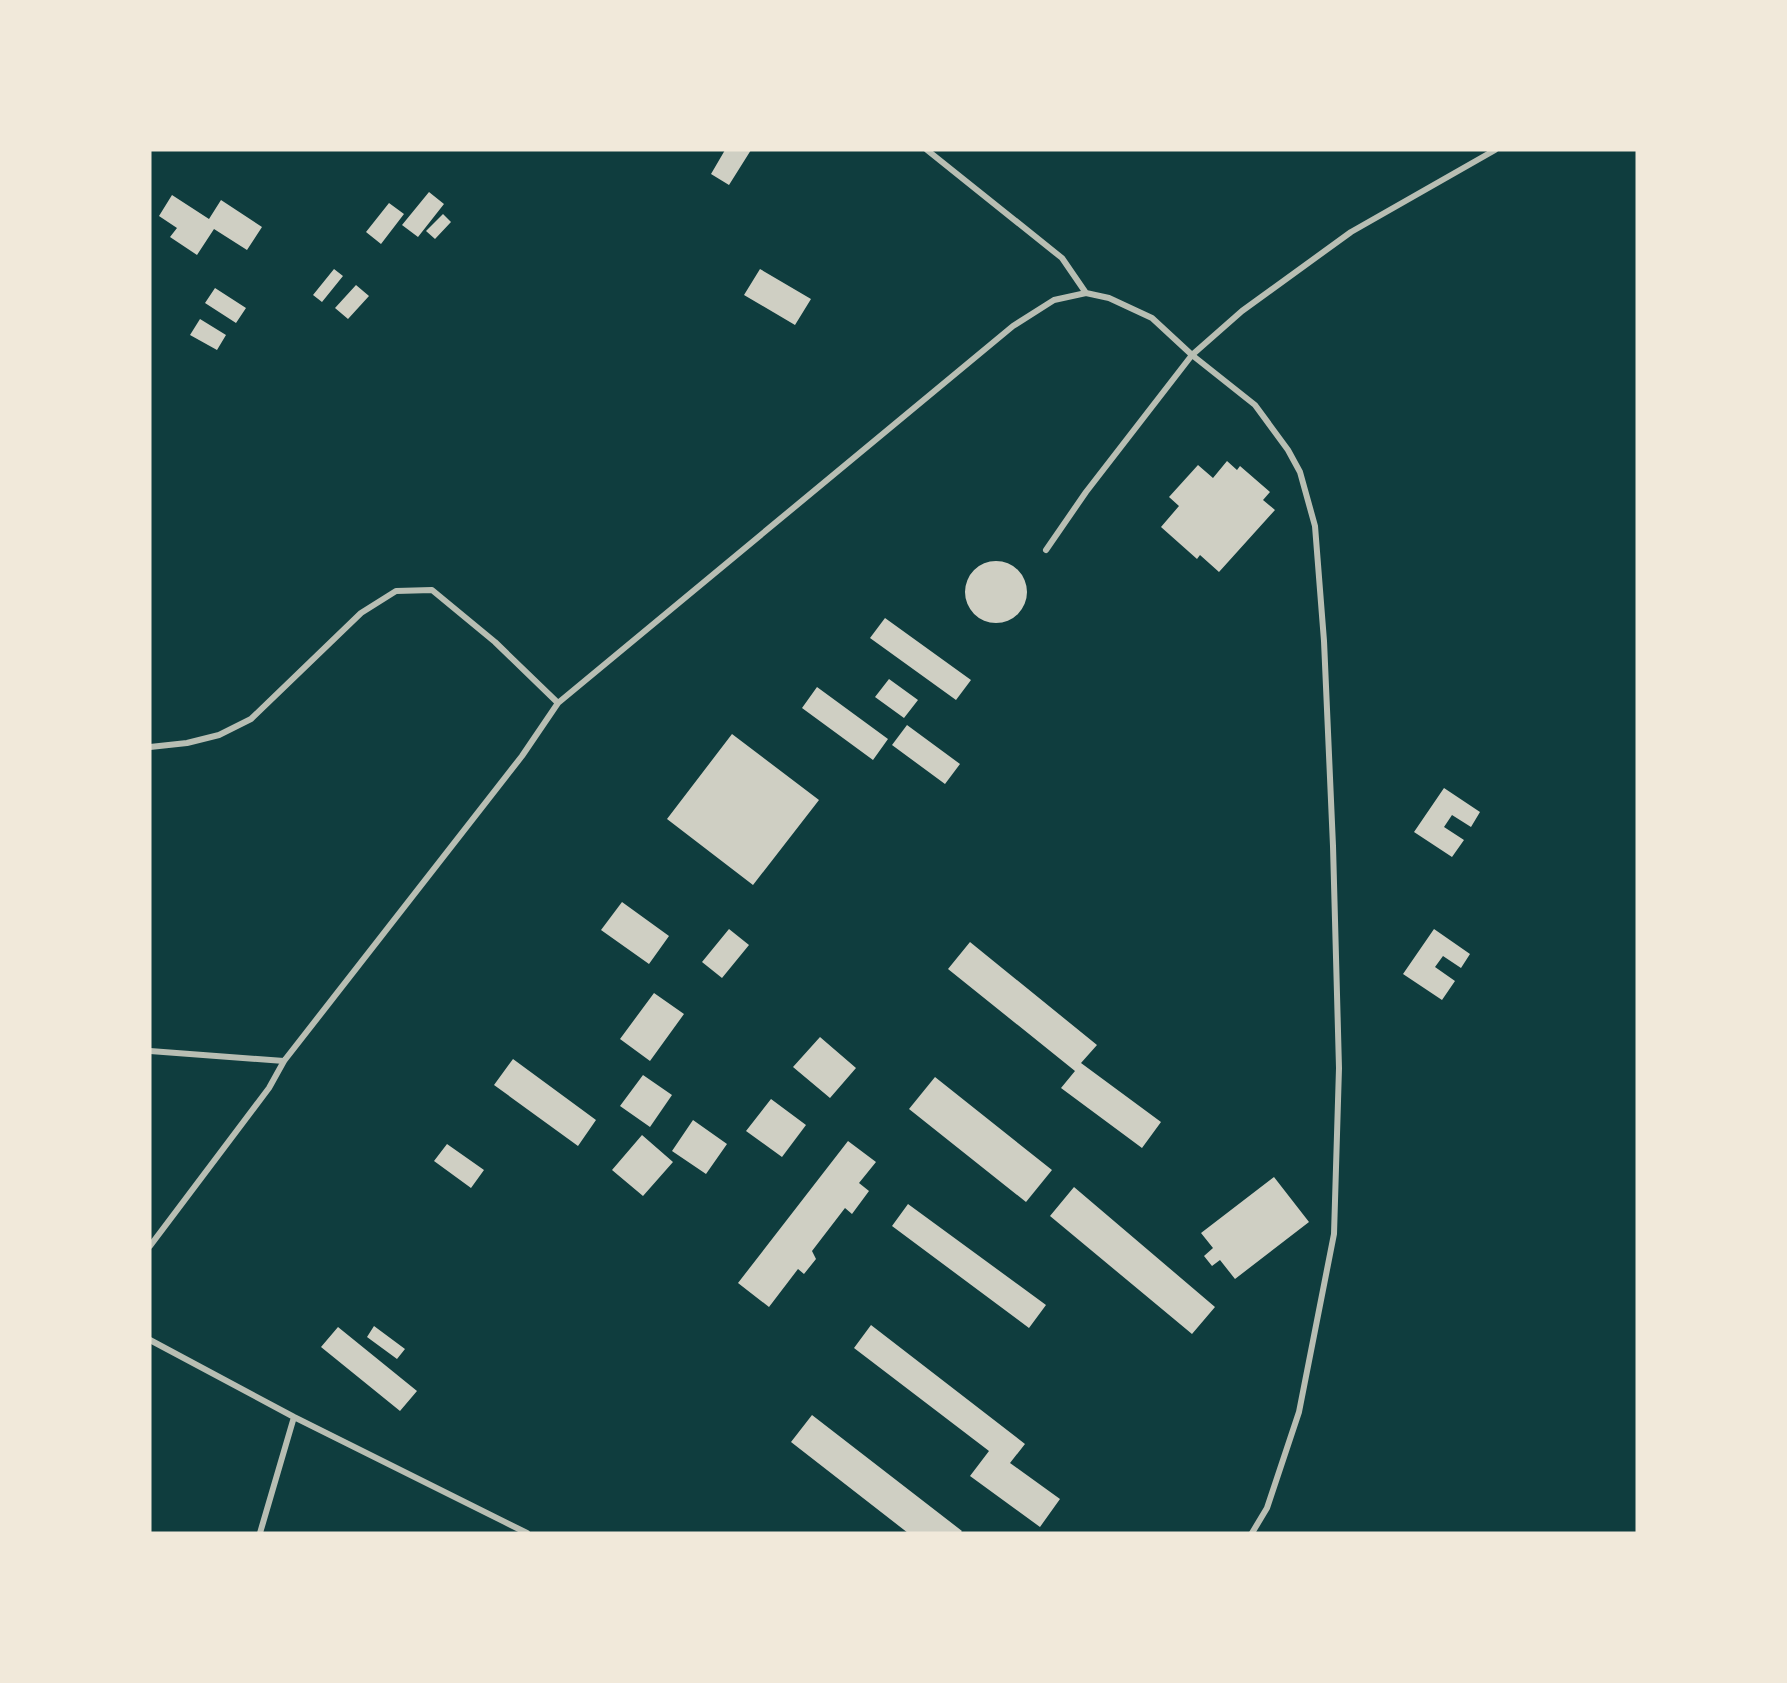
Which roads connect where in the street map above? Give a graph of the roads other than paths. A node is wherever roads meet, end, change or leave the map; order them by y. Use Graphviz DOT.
graph roads {
  1 [pos="927,150"];
  2 [pos="1495,150"];
  3 [pos="1086,293"];
  4 [pos="1192,355"];
  5 [pos="1046,550"];
  6 [pos="558,703"];
  7 [pos="150,747"];
  8 [pos="150,1051"];
  9 [pos="284,1060"];
  10 [pos="150,1246"];
  11 [pos="150,1340"];
  12 [pos="294,1417"];
  13 [pos="260,1533"];
  14 [pos="527,1533"];
  15 [pos="1252,1533"];
  1 -- 3 [label="street"];
  2 -- 4 [label="street"];
  3 -- 4 [label="street"];
  3 -- 6 [label="street"];
  4 -- 5 [label="street"];
  4 -- 15 [label="street"];
  6 -- 7 [label="street"];
  6 -- 9 [label="street"];
  8 -- 9 [label="street"];
  9 -- 10 [label="street"];
  11 -- 12 [label="street"];
  12 -- 13 [label="street"];
  12 -- 14 [label="street"];
}
